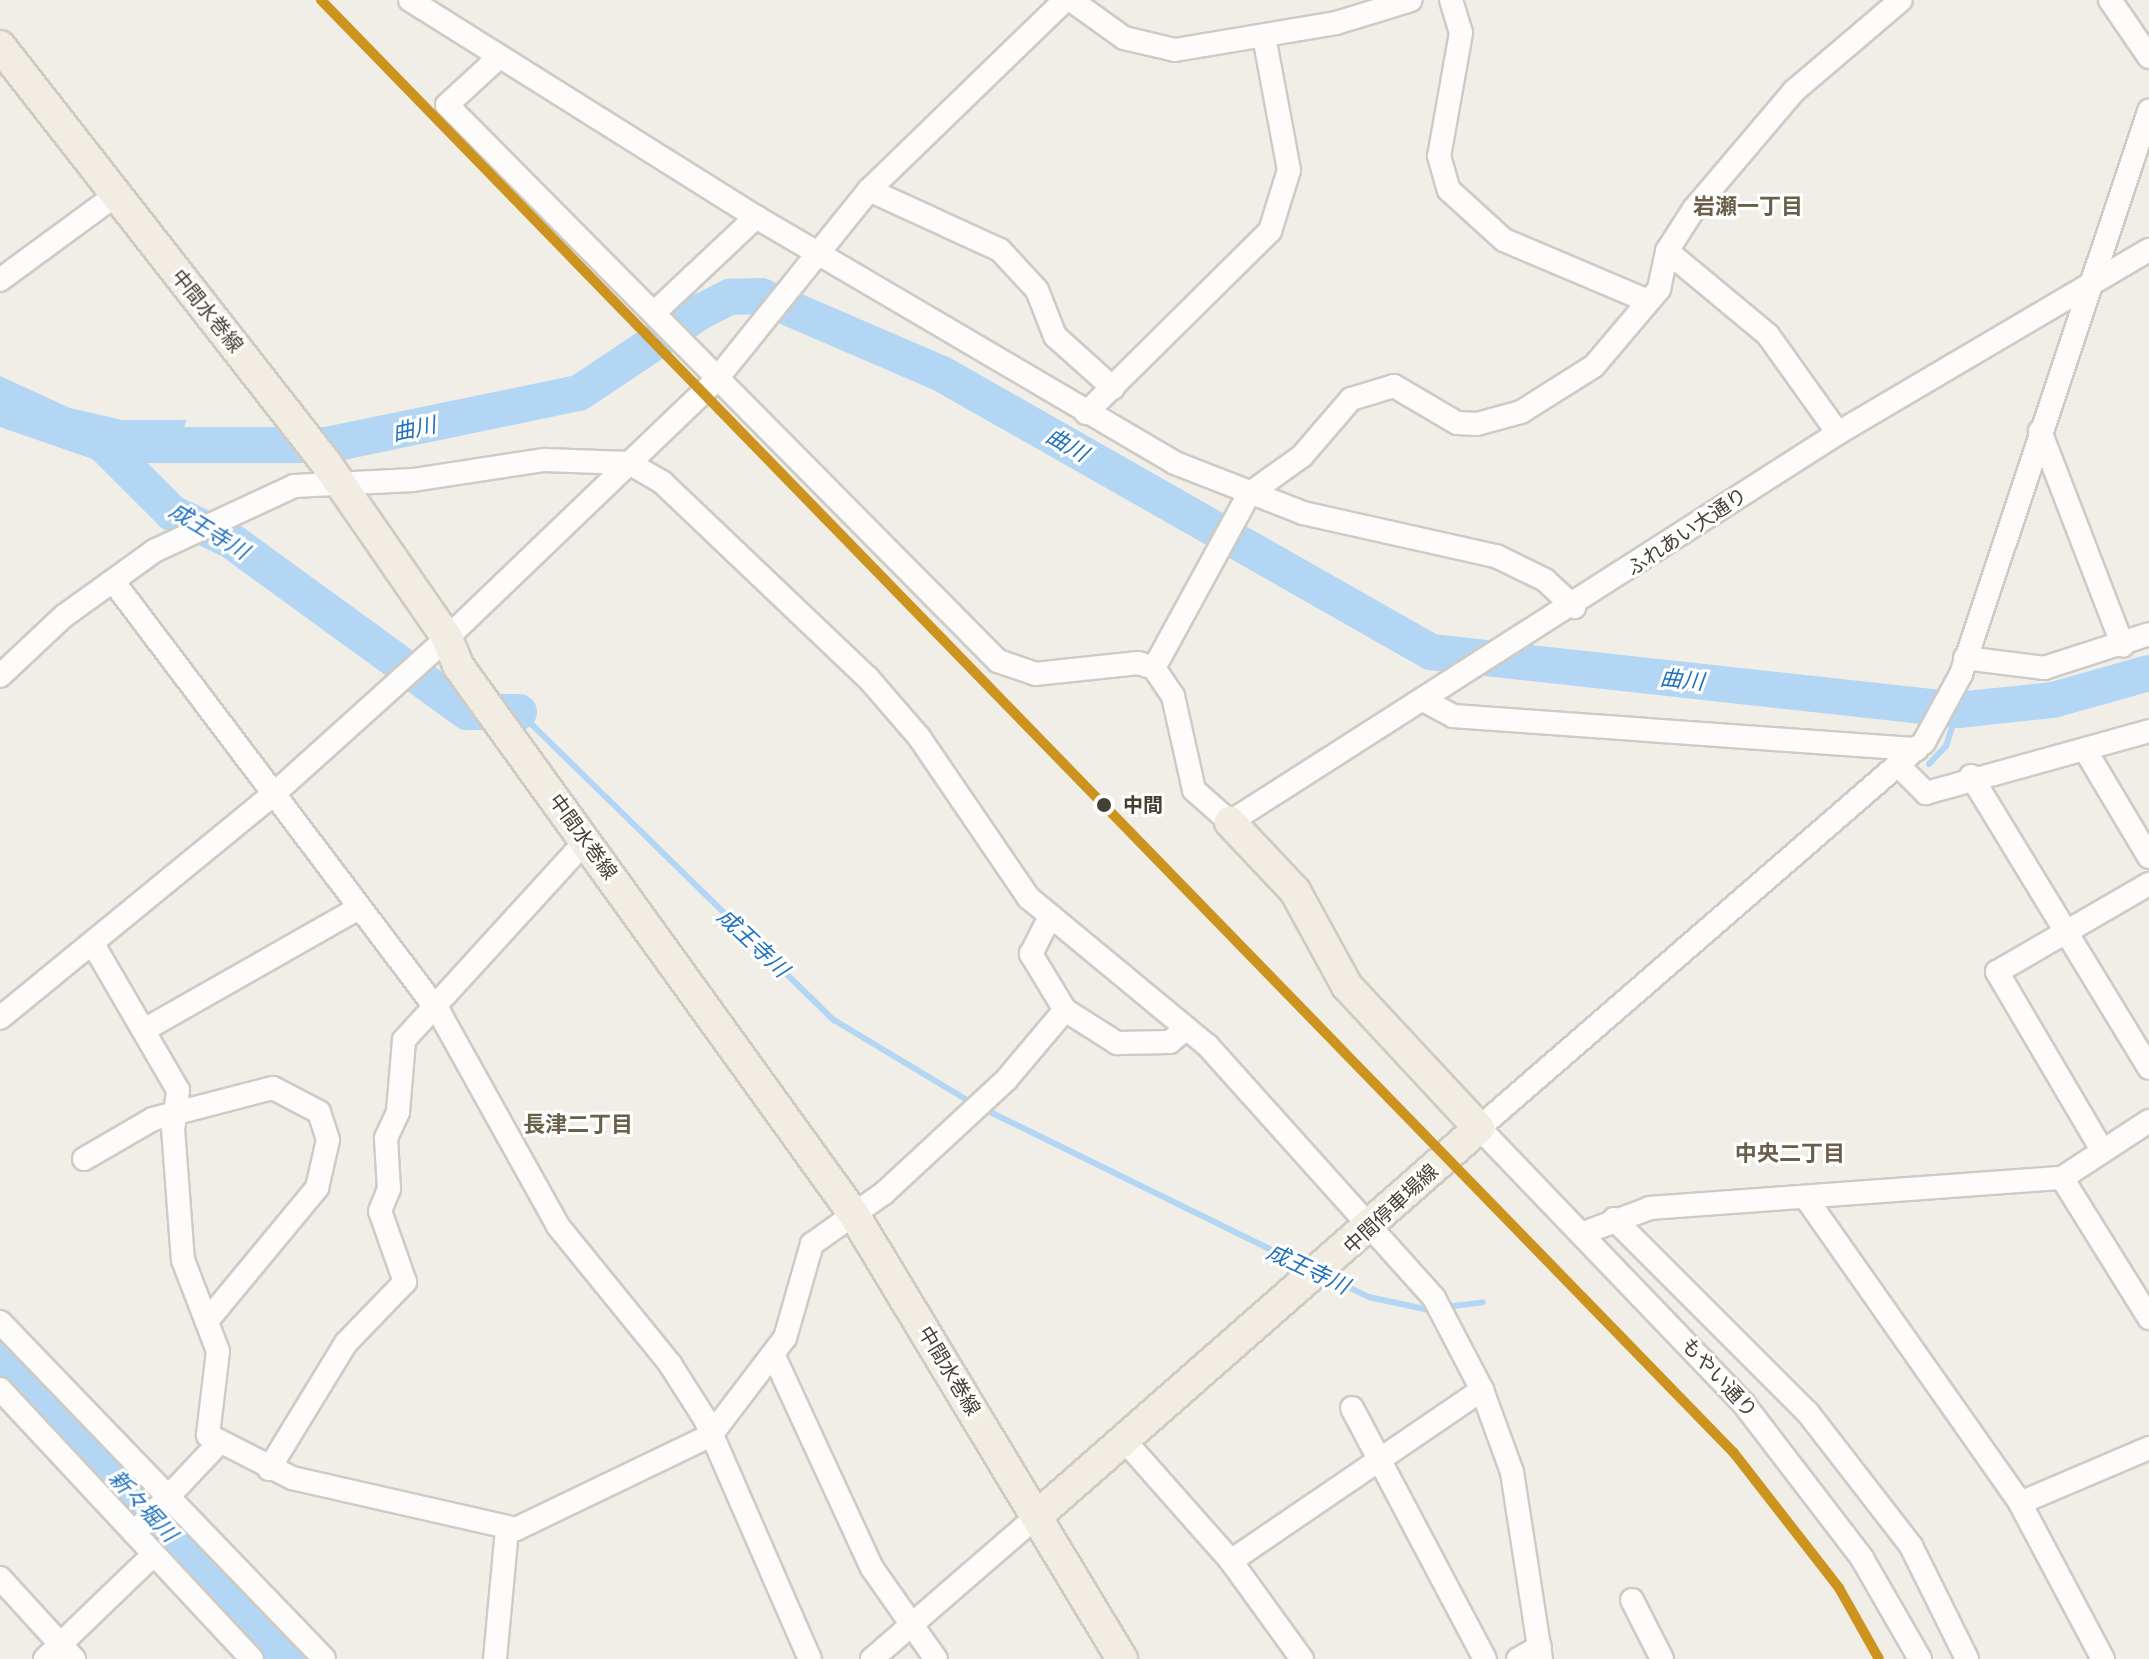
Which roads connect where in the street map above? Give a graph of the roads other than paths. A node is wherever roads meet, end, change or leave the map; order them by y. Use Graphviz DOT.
graph roads {
  1 [pos="410,0"];
  2 [pos="1068,0"];
  3 [pos="1411,0"];
  4 [pos="1451,0"];
  5 [pos="1901,0"];
  6 [pos="2110,0"];
  7 [pos="1264,37"];
  8 [pos="0,46"];
  9 [pos="2149,57"];
  10 [pos="497,59"];
  11 [pos="2149,111"];
  12 [pos="869,190"];
  13 [pos="113,197"];
  14 [pos="756,217"];
  15 [pos="816,250"];
  16 [pos="1667,251"];
  17 [pos="2149,251"];
  18 [pos="0,280"];
  19 [pos="2089,286"];
  20 [pos="1648,301"];
  21 [pos="658,314"];
  22 [pos="710,371"];
  23 [pos="1113,388"];
  24 [pos="1086,413"];
  25 [pos="2040,431"];
  26 [pos="1838,433"];
  27 [pos="629,463"];
  28 [pos="332,471"];
  29 [pos="1249,494"];
  30 [pos="113,581"];
  31 [pos="1574,607"];
  32 [pos="2149,634"];
  33 [pos="447,638"];
  34 [pos="2123,646"];
  35 [pos="1963,666"];
  36 [pos="1154,668"];
  37 [pos="0,676"];
  38 [pos="1425,701"];
  39 [pos="2149,731"];
  40 [pos="1921,745"];
  41 [pos="2087,753"];
  42 [pos="1900,767"];
  43 [pos="1971,776"];
  44 [pos="276,792"];
  45 [pos="1230,822"];
  46 [pos="586,841"];
  47 [pos="2149,857"];
  48 [pos="2149,884"];
  49 [pos="359,908"];
  50 [pos="1049,919"];
  51 [pos="2065,932"];
  52 [pos="93,944"];
  53 [pos="430,1006"];
  54 [pos="1065,1010"];
  55 [pos="0,1018"];
  56 [pos="1186,1028"];
  57 [pos="144,1030"];
  58 [pos="2149,1068"];
  59 [pos="173,1114"];
  60 [pos="2149,1121"];
  61 [pos="1479,1128"];
  62 [pos="2102,1150"];
  63 [pos="84,1159"];
  64 [pos="2062,1178"];
  65 [pos="1806,1198"];
  66 [pos="853,1213"];
  67 [pos="1614,1219"];
  68 [pos="1375,1227"];
  69 [pos="1581,1234"];
  70 [pos="2149,1318"];
  71 [pos="207,1321"];
  72 [pos="0,1322"];
  73 [pos="773,1354"];
  74 [pos="0,1389"];
  75 [pos="1482,1390"];
  76 [pos="1352,1408"];
  77 [pos="711,1435"];
  78 [pos="1124,1440"];
  79 [pos="218,1444"];
  80 [pos="2149,1448"];
  81 [pos="1380,1457"];
  82 [pos="269,1469"];
  83 [pos="166,1502"];
  84 [pos="2020,1503"];
  85 [pos="1037,1516"];
  86 [pos="138,1529"];
  87 [pos="507,1529"];
  88 [pos="153,1555"];
  89 [pos="1231,1561"];
  90 [pos="0,1578"];
  91 [pos="1632,1600"];
  92 [pos="914,1622"];
  93 [pos="1541,1653"];
  94 [pos="60,1654"];
  95 [pos="252,1659"];
  96 [pos="324,1659"];
  97 [pos="495,1659"];
  98 [pos="810,1659"];
  99 [pos="872,1659"];
  100 [pos="936,1659"];
  101 [pos="1122,1659"];
  102 [pos="1302,1659"];
  103 [pos="1485,1659"];
  104 [pos="1518,1659"];
  105 [pos="1662,1659"];
  106 [pos="1920,1659"];
  107 [pos="1967,1659"];
  108 [pos="2103,1659"];
  1 -- 10 [label="street"];
  2 -- 7 [label="street"];
  2 -- 12 [label="street"];
  3 -- 7 [label="street"];
  4 -- 20 [label="street"];
  5 -- 16 [label="street"];
  6 -- 9 [label="street"];
  7 -- 23 [label="street"];
  8 -- 13 [label="main road, 中間水巻線"];
  10 -- 14 [label="street"];
  10 -- 21 [label="street"];
  11 -- 19 [label="street"];
  12 -- 15 [label="street"];
  12 -- 23 [label="street"];
  13 -- 18 [label="street"];
  13 -- 28 [label="main road, 中間水巻線"];
  14 -- 15 [label="street"];
  14 -- 21 [label="street"];
  15 -- 22 [label="street"];
  15 -- 24 [label="street"];
  16 -- 20 [label="street"];
  16 -- 26 [label="street"];
  17 -- 19 [label="street, ふれあい大通り"];
  19 -- 25 [label="street"];
  19 -- 26 [label="street, ふれあい大通り"];
  20 -- 29 [label="street"];
  21 -- 22 [label="street"];
  22 -- 27 [label="street"];
  22 -- 36 [label="street"];
  23 -- 24 [label="street"];
  24 -- 29 [label="street"];
  25 -- 34 [label="street"];
  25 -- 35 [label="street"];
  26 -- 31 [label="street, ふれあい大通り"];
  27 -- 28 [label="street"];
  27 -- 33 [label="street"];
  27 -- 50 [label="street"];
  28 -- 30 [label="street"];
  28 -- 33 [label="main road, 中間水巻線"];
  29 -- 31 [label="street"];
  29 -- 36 [label="street"];
  30 -- 37 [label="street"];
  30 -- 44 [label="street"];
  31 -- 38 [label="street, ふれあい大通り"];
  32 -- 34 [label="street"];
  33 -- 44 [label="street"];
  33 -- 46 [label="main road, 中間水巻線"];
  34 -- 35 [label="street"];
  35 -- 40 [label="street"];
  36 -- 45 [label="street"];
  38 -- 40 [label="street"];
  38 -- 45 [label="street, ふれあい大通り"];
  39 -- 41 [label="street"];
  40 -- 42 [label="street"];
  41 -- 43 [label="street"];
  41 -- 47 [label="street"];
  42 -- 43 [label="street"];
  42 -- 61 [label="street"];
  43 -- 51 [label="street"];
  44 -- 49 [label="street"];
  44 -- 52 [label="street"];
  45 -- 61 [label="main road"];
  46 -- 53 [label="street"];
  46 -- 66 [label="main road, 中間水巻線"];
  48 -- 51 [label="street"];
  49 -- 53 [label="street"];
  49 -- 57 [label="street"];
  50 -- 54 [label="street"];
  50 -- 56 [label="street"];
  51 -- 58 [label="street"];
  51 -- 62 [label="street"];
  52 -- 55 [label="street"];
  52 -- 57 [label="street"];
  53 -- 77 [label="street"];
  53 -- 82 [label="street"];
  54 -- 56 [label="street"];
  54 -- 66 [label="street"];
  56 -- 68 [label="street"];
  57 -- 59 [label="street"];
  59 -- 63 [label="street"];
  59 -- 71 [label="street"];
  59 -- 71 [label="street"];
  60 -- 62 [label="street"];
  61 -- 68 [label="main road, 中間停車場線"];
  61 -- 69 [label="street, もやい通り"];
  62 -- 64 [label="street"];
  64 -- 65 [label="street"];
  64 -- 70 [label="street"];
  65 -- 67 [label="street"];
  65 -- 84 [label="street"];
  66 -- 73 [label="street"];
  66 -- 85 [label="main road, 中間水巻線"];
  67 -- 69 [label="street"];
  67 -- 107 [label="street"];
  68 -- 75 [label="street"];
  68 -- 78 [label="main road, 中間停車場線"];
  69 -- 106 [label="street, もやい通り"];
  71 -- 79 [label="street"];
  72 -- 83 [label="street"];
  73 -- 77 [label="street"];
  73 -- 92 [label="street"];
  74 -- 86 [label="street"];
  75 -- 81 [label="street"];
  75 -- 93 [label="street"];
  76 -- 81 [label="street"];
  77 -- 87 [label="street"];
  77 -- 98 [label="street"];
  78 -- 85 [label="main road, 中間停車場線"];
  78 -- 89 [label="street"];
  79 -- 82 [label="street"];
  79 -- 83 [label="street"];
  80 -- 84 [label="street"];
  81 -- 89 [label="street"];
  81 -- 103 [label="street"];
  82 -- 87 [label="street"];
  83 -- 86 [label="street"];
  83 -- 96 [label="street"];
  84 -- 108 [label="street"];
  85 -- 92 [label="street"];
  85 -- 101 [label="main road, 中間水巻線"];
  86 -- 88 [label="street"];
  87 -- 97 [label="street"];
  88 -- 94 [label="street"];
  88 -- 95 [label="street"];
  89 -- 102 [label="street"];
  90 -- 94 [label="street"];
  91 -- 105 [label="street"];
  92 -- 99 [label="street"];
  92 -- 100 [label="street"];
  93 -- 104 [label="street"];
}
